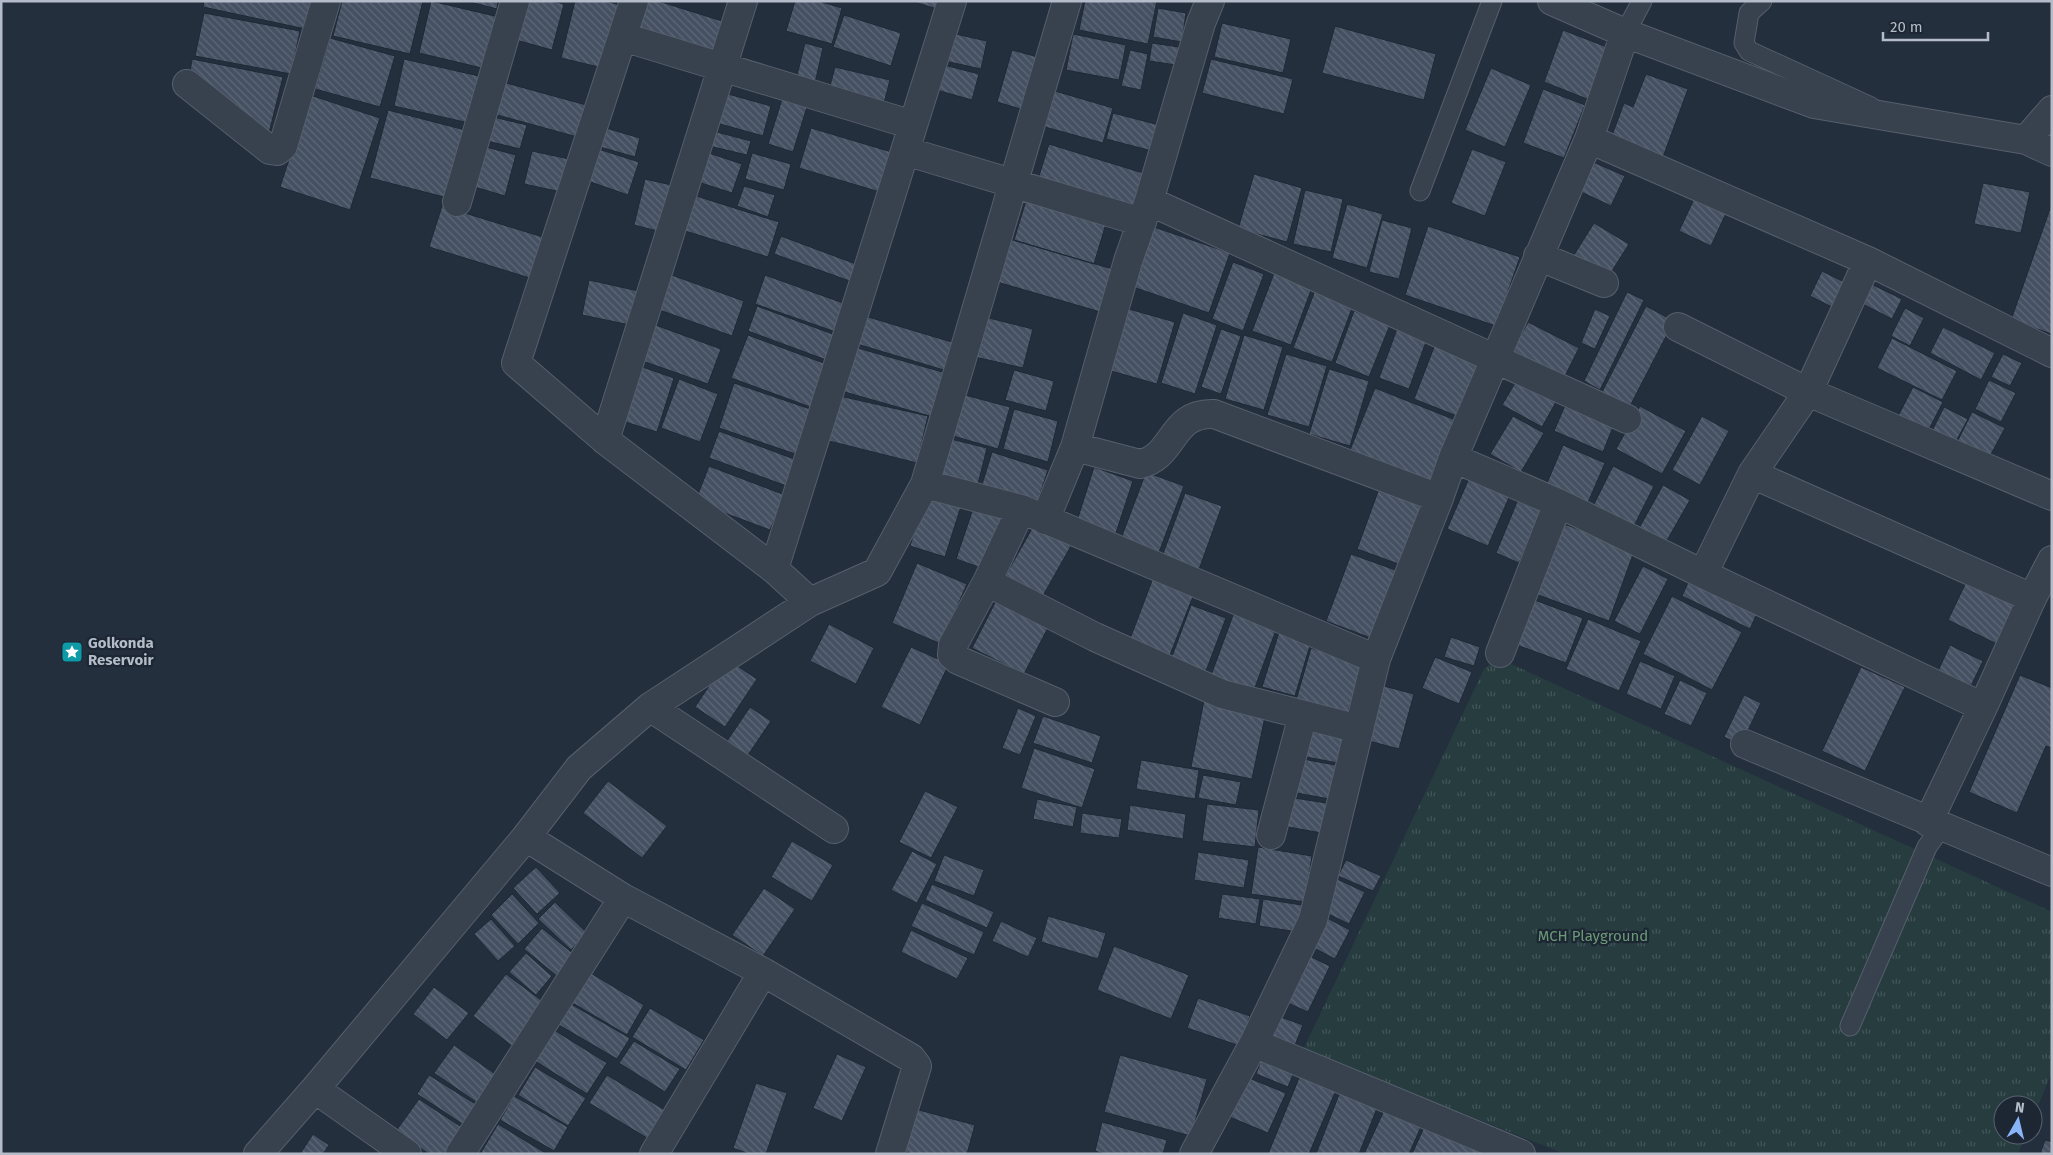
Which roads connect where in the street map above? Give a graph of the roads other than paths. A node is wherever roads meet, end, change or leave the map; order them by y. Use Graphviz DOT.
graph roads {
  1 [pos="326,1"];
  2 [pos="515,1"];
  3 [pos="634,1"];
  4 [pos="743,1"];
  5 [pos="952,1"];
  6 [pos="1066,1"];
  7 [pos="1210,1"];
  8 [pos="1492,1"];
  9 [pos="1552,1"];
  10 [pos="1642,1"];
  11 [pos="1762,1"];
  12 [pos="1590,9"];
  13 [pos="1625,33"];
  14 [pos="623,37"];
  15 [pos="722,67"];
  16 [pos="187,84"];
  17 [pos="2052,110"];
  18 [pos="1893,117"];
  19 [pos="914,125"];
  20 [pos="1589,139"];
  21 [pos="2026,140"];
  22 [pos="905,151"];
  23 [pos="2052,152"];
  24 [pos="1012,184"];
  25 [pos="1420,191"];
  26 [pos="458,202"];
  27 [pos="1146,211"];
  28 [pos="1538,256"];
  29 [pos="1868,261"];
  30 [pos="1604,284"];
  31 [pos="1678,327"];
  32 [pos="2052,354"];
  33 [pos="1494,358"];
  34 [pos="1808,392"];
  35 [pos="1627,419"];
  36 [pos="604,440"];
  37 [pos="1074,447"];
  38 [pos="1453,458"];
  39 [pos="1752,474"];
  40 [pos="925,484"];
  41 [pos="2052,496"];
  42 [pos="1440,498"];
  43 [pos="1558,503"];
  44 [pos="1021,509"];
  45 [pos="1045,520"];
  46 [pos="2052,560"];
  47 [pos="774,568"];
  48 [pos="1703,574"];
  49 [pos="987,582"];
  50 [pos="2032,598"];
  51 [pos="810,602"];
  52 [pos="1500,653"];
  53 [pos="1376,659"];
  54 [pos="1055,702"];
  55 [pos="650,707"];
  56 [pos="1983,707"];
  57 [pos="1303,715"];
  58 [pos="1359,729"];
  59 [pos="1745,744"];
  60 [pos="1934,825"];
  61 [pos="834,829"];
  62 [pos="1270,835"];
  63 [pos="526,837"];
  64 [pos="2052,872"];
  65 [pos="623,898"];
  66 [pos="763,972"];
  67 [pos="1850,1026"];
  68 [pos="1254,1043"];
  69 [pos="315,1090"];
  70 [pos="1493,1149"];
  71 [pos="258,1154"];
  72 [pos="407,1154"];
  73 [pos="460,1154"];
  74 [pos="654,1154"];
  75 [pos="890,1154"];
  76 [pos="1194,1154"];
  77 [pos="1521,1154"];
  1 -- 16 [label="street"];
  2 -- 26 [label="street"];
  3 -- 14 [label="street"];
  4 -- 15 [label="street"];
  5 -- 19 [label="street"];
  6 -- 24 [label="street"];
  7 -- 27 [label="street"];
  8 -- 25 [label="lane"];
  9 -- 12 [label="street"];
  10 -- 13 [label="lane"];
  11 -- 18 [label="lane"];
  12 -- 13 [label="street"];
  13 -- 18 [label="street"];
  13 -- 20 [label="street"];
  14 -- 15 [label="street"];
  14 -- 36 [label="street"];
  15 -- 19 [label="street"];
  15 -- 36 [label="street"];
  17 -- 21 [label="street"];
  18 -- 21 [label="street"];
  19 -- 22 [label="street"];
  20 -- 28 [label="street"];
  20 -- 29 [label="street"];
  21 -- 23 [label="street"];
  22 -- 24 [label="street"];
  22 -- 47 [label="street"];
  24 -- 27 [label="street"];
  24 -- 40 [label="street"];
  27 -- 33 [label="street"];
  27 -- 37 [label="street"];
  28 -- 30 [label="street"];
  28 -- 33 [label="street"];
  29 -- 32 [label="street"];
  29 -- 34 [label="street"];
  31 -- 34 [label="street"];
  33 -- 35 [label="street"];
  33 -- 38 [label="street"];
  34 -- 39 [label="street"];
  34 -- 41 [label="street"];
  36 -- 47 [label="street"];
  37 -- 42 [label="street"];
  37 -- 45 [label="street"];
  38 -- 42 [label="street"];
  38 -- 43 [label="street"];
  39 -- 48 [label="street"];
  39 -- 50 [label="street"];
  40 -- 44 [label="street"];
  40 -- 51 [label="street"];
  42 -- 53 [label="street"];
  43 -- 48 [label="street"];
  43 -- 52 [label="street"];
  44 -- 45 [label="street"];
  44 -- 49 [label="street"];
  45 -- 53 [label="street"];
  46 -- 50 [label="street"];
  47 -- 51 [label="street"];
  48 -- 56 [label="street"];
  49 -- 54 [label="street"];
  49 -- 57 [label="street"];
  50 -- 56 [label="street"];
  51 -- 55 [label="street"];
  53 -- 58 [label="street"];
  55 -- 61 [label="street"];
  55 -- 63 [label="street"];
  56 -- 60 [label="street"];
  57 -- 58 [label="street"];
  57 -- 62 [label="street"];
  58 -- 68 [label="street"];
  59 -- 60 [label="street"];
  60 -- 64 [label="street"];
  60 -- 67 [label="lane"];
  63 -- 65 [label="street"];
  63 -- 69 [label="street"];
  65 -- 66 [label="street"];
  65 -- 73 [label="street"];
  66 -- 74 [label="street"];
  66 -- 75 [label="street"];
  68 -- 70 [label="street"];
  68 -- 76 [label="street"];
  69 -- 71 [label="street"];
  69 -- 72 [label="street"];
  70 -- 77 [label="street"];
}
